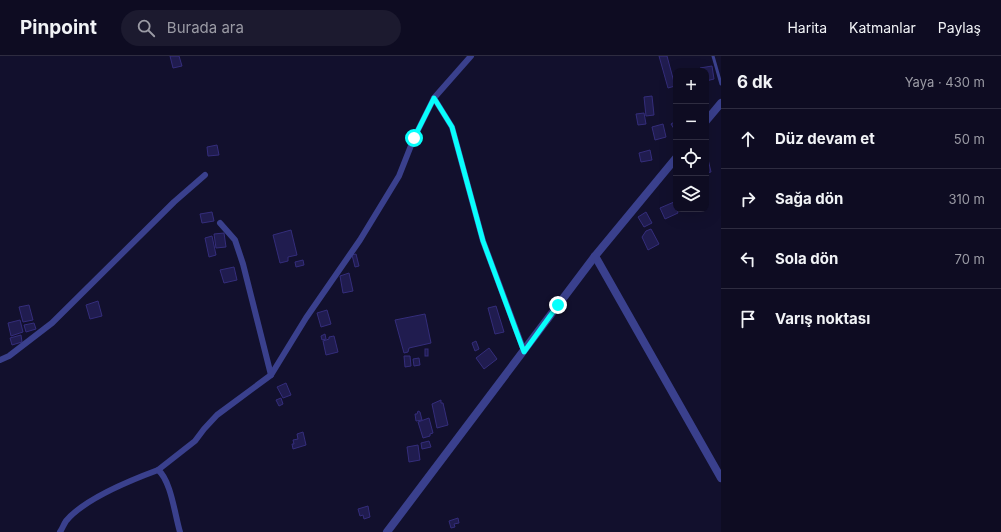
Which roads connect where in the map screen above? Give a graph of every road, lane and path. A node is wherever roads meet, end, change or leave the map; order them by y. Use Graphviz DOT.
graph roads {
  1 [pos="471,56"];
  2 [pos="713,56"];
  3 [pos="721,84"];
  4 [pos="434,98"];
  5 [pos="721,104"];
  6 [pos="709,118"];
  7 [pos="673,162"];
  8 [pos="205,175"];
  9 [pos="220,223"];
  10 [pos="595,256"];
  11 [pos="524,352"];
  12 [pos="0,360"];
  13 [pos="271,375"];
  14 [pos="158,470"];
  15 [pos="721,478"];
  16 [pos="60,532"];
  17 [pos="180,532"];
  18 [pos="387,532"];
  1 -- 4 [label="street"];
  2 -- 3 [label="lane"];
  4 -- 11 [label="street"];
  4 -- 13 [label="street"];
  5 -- 6 [label="street"];
  7 -- 10 [label="street"];
  8 -- 12 [label="street"];
  9 -- 13 [label="street"];
  10 -- 11 [label="street"];
  10 -- 15 [label="street"];
  11 -- 18 [label="street"];
  13 -- 14 [label="street"];
  14 -- 16 [label="street"];
  14 -- 17 [label="street"];
}
